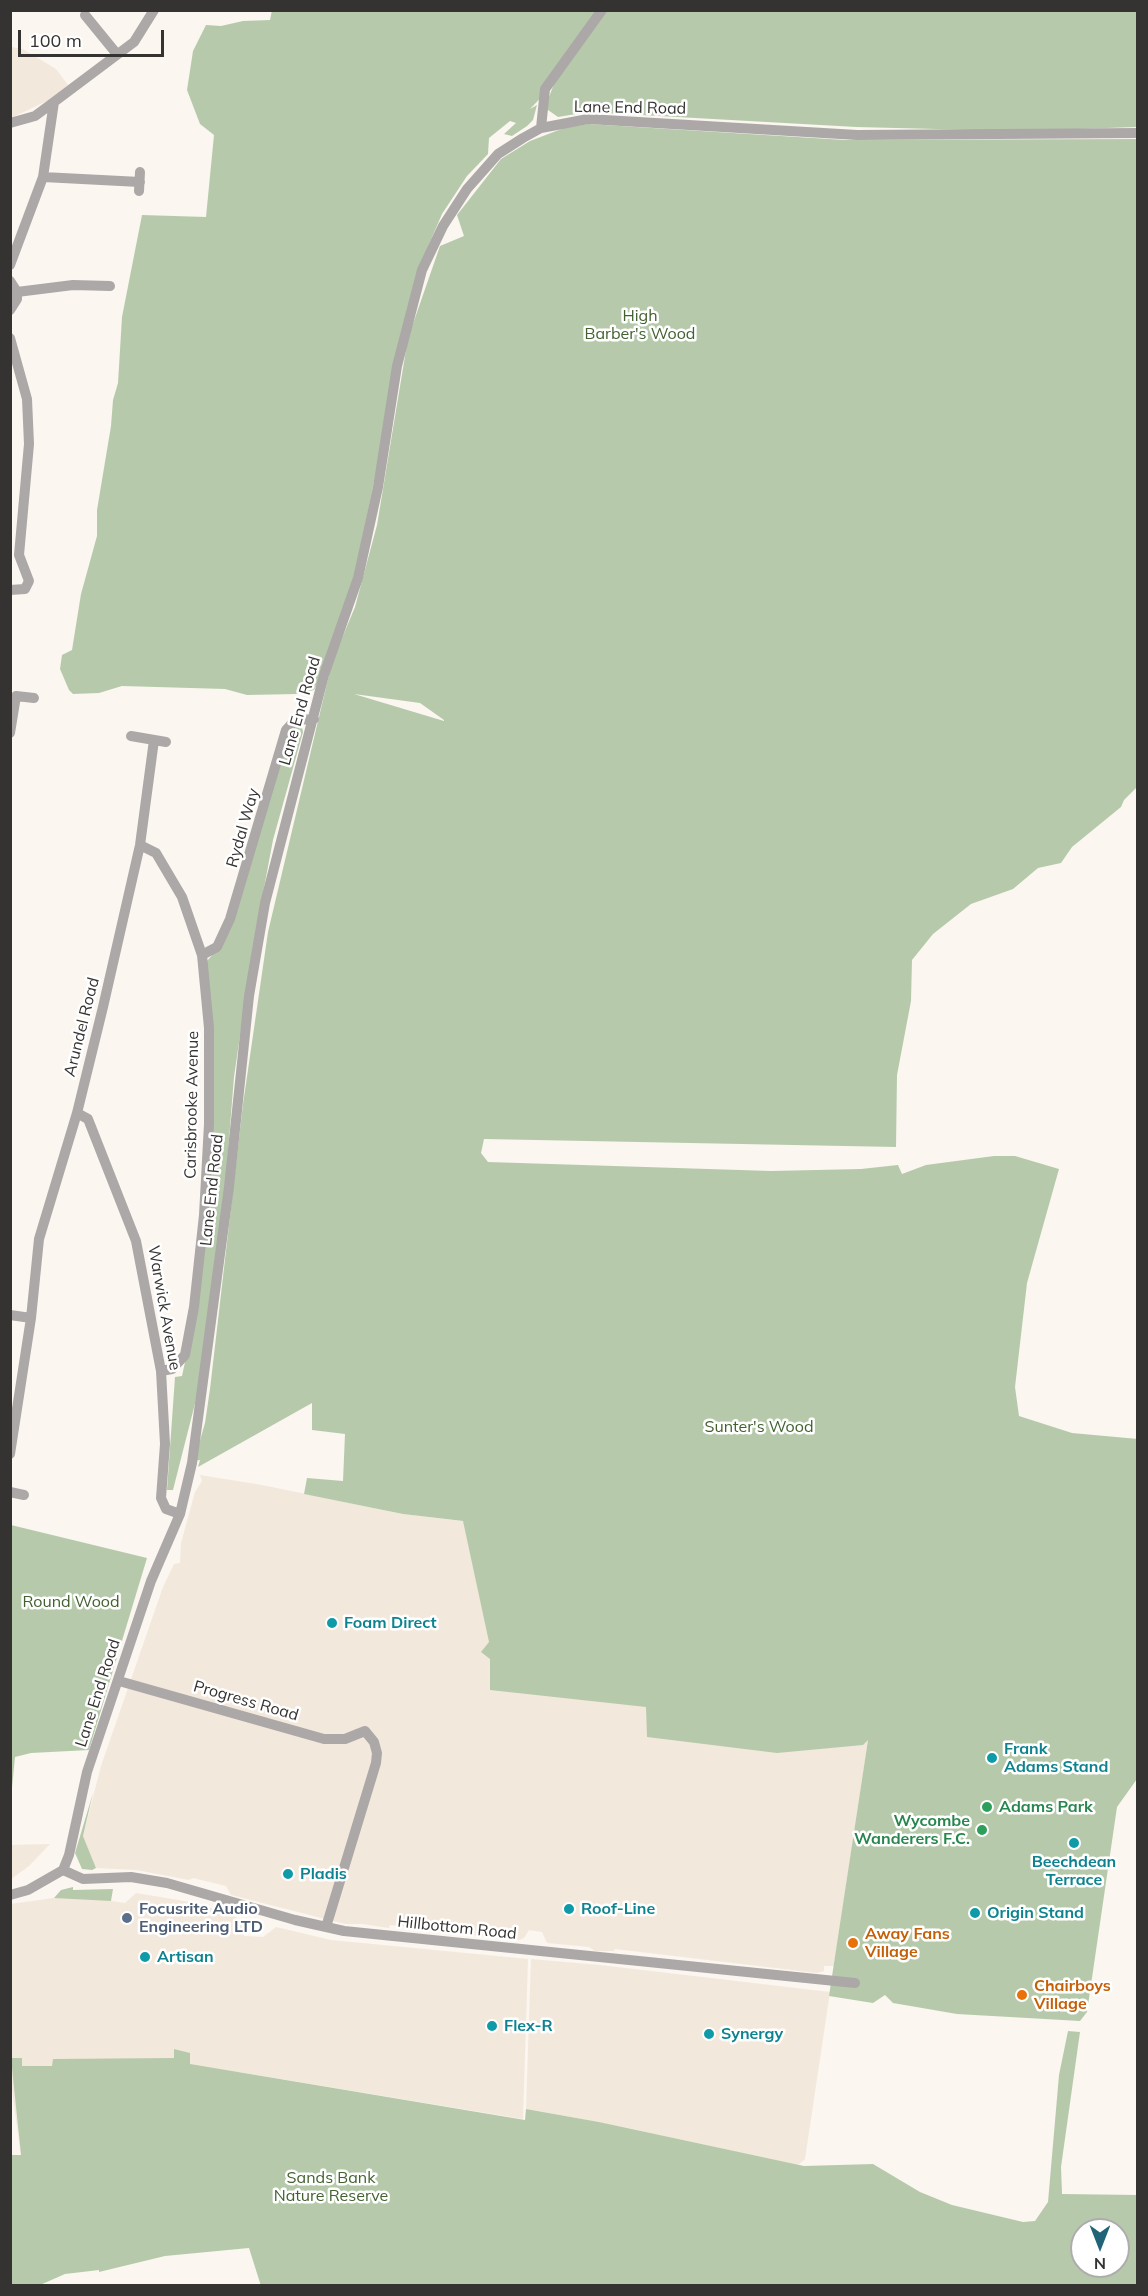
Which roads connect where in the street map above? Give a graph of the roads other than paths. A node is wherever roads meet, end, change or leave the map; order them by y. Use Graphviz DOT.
graph roads {
  1 [pos="154,10"];
  2 [pos="602,10"];
  3 [pos="85,15"];
  4 [pos="116,53"];
  5 [pos="54,102"];
  6 [pos="10,123"];
  7 [pos="541,128"];
  8 [pos="1137,134"];
  9 [pos="42,177"];
  10 [pos="140,182"];
  11 [pos="10,265"];
  12 [pos="10,282"];
  13 [pos="110,286"];
  14 [pos="17,292"];
  15 [pos="10,310"];
  16 [pos="10,338"];
  17 [pos="15,558"];
  18 [pos="10,590"];
  19 [pos="34,698"];
  20 [pos="314,719"];
  21 [pos="10,733"];
  22 [pos="131,736"];
  23 [pos="140,846"];
  24 [pos="202,955"];
  25 [pos="77,1113"];
  26 [pos="10,1315"];
  27 [pos="31,1318"];
  28 [pos="161,1371"];
  29 [pos="10,1454"];
  30 [pos="10,1492"];
  31 [pos="24,1495"];
  32 [pos="180,1514"];
  33 [pos="119,1681"];
  34 [pos="63,1870"];
  35 [pos="10,1895"];
  36 [pos="326,1927"];
  37 [pos="855,1983"];
  1 -- 4 [label="street"];
  2 -- 7 [label="street"];
  3 -- 4 [label="street"];
  4 -- 5 [label="street"];
  5 -- 6 [label="street"];
  5 -- 9 [label="street"];
  7 -- 8 [label="street, Lane End Road"];
  7 -- 20 [label="street, Lane End Road"];
  9 -- 10 [label="street"];
  9 -- 11 [label="street"];
  12 -- 14 [label="street"];
  13 -- 14 [label="street"];
  14 -- 15 [label="street"];
  16 -- 17 [label="street"];
  17 -- 18 [label="street"];
  19 -- 21 [label="street"];
  20 -- 24 [label="street, Rydal Way"];
  20 -- 32 [label="street, Lane End Road"];
  22 -- 23 [label="street, Arundel Road"];
  23 -- 24 [label="street, Carisbrooke Avenue"];
  23 -- 25 [label="street, Arundel Road"];
  24 -- 28 [label="street, Carisbrooke Avenue"];
  25 -- 27 [label="street, Arundel Road"];
  25 -- 28 [label="street, Warwick Avenue"];
  26 -- 27 [label="street"];
  27 -- 29 [label="street, Arundel Road"];
  28 -- 32 [label="street, Warwick Avenue"];
  30 -- 31 [label="street"];
  32 -- 33 [label="street, Lane End Road"];
  33 -- 34 [label="street, Lane End Road"];
  33 -- 36 [label="street, Progress Road"];
  34 -- 35 [label="street"];
  34 -- 36 [label="street, Hillbottom Road"];
  36 -- 37 [label="street, Hillbottom Road"];
}
